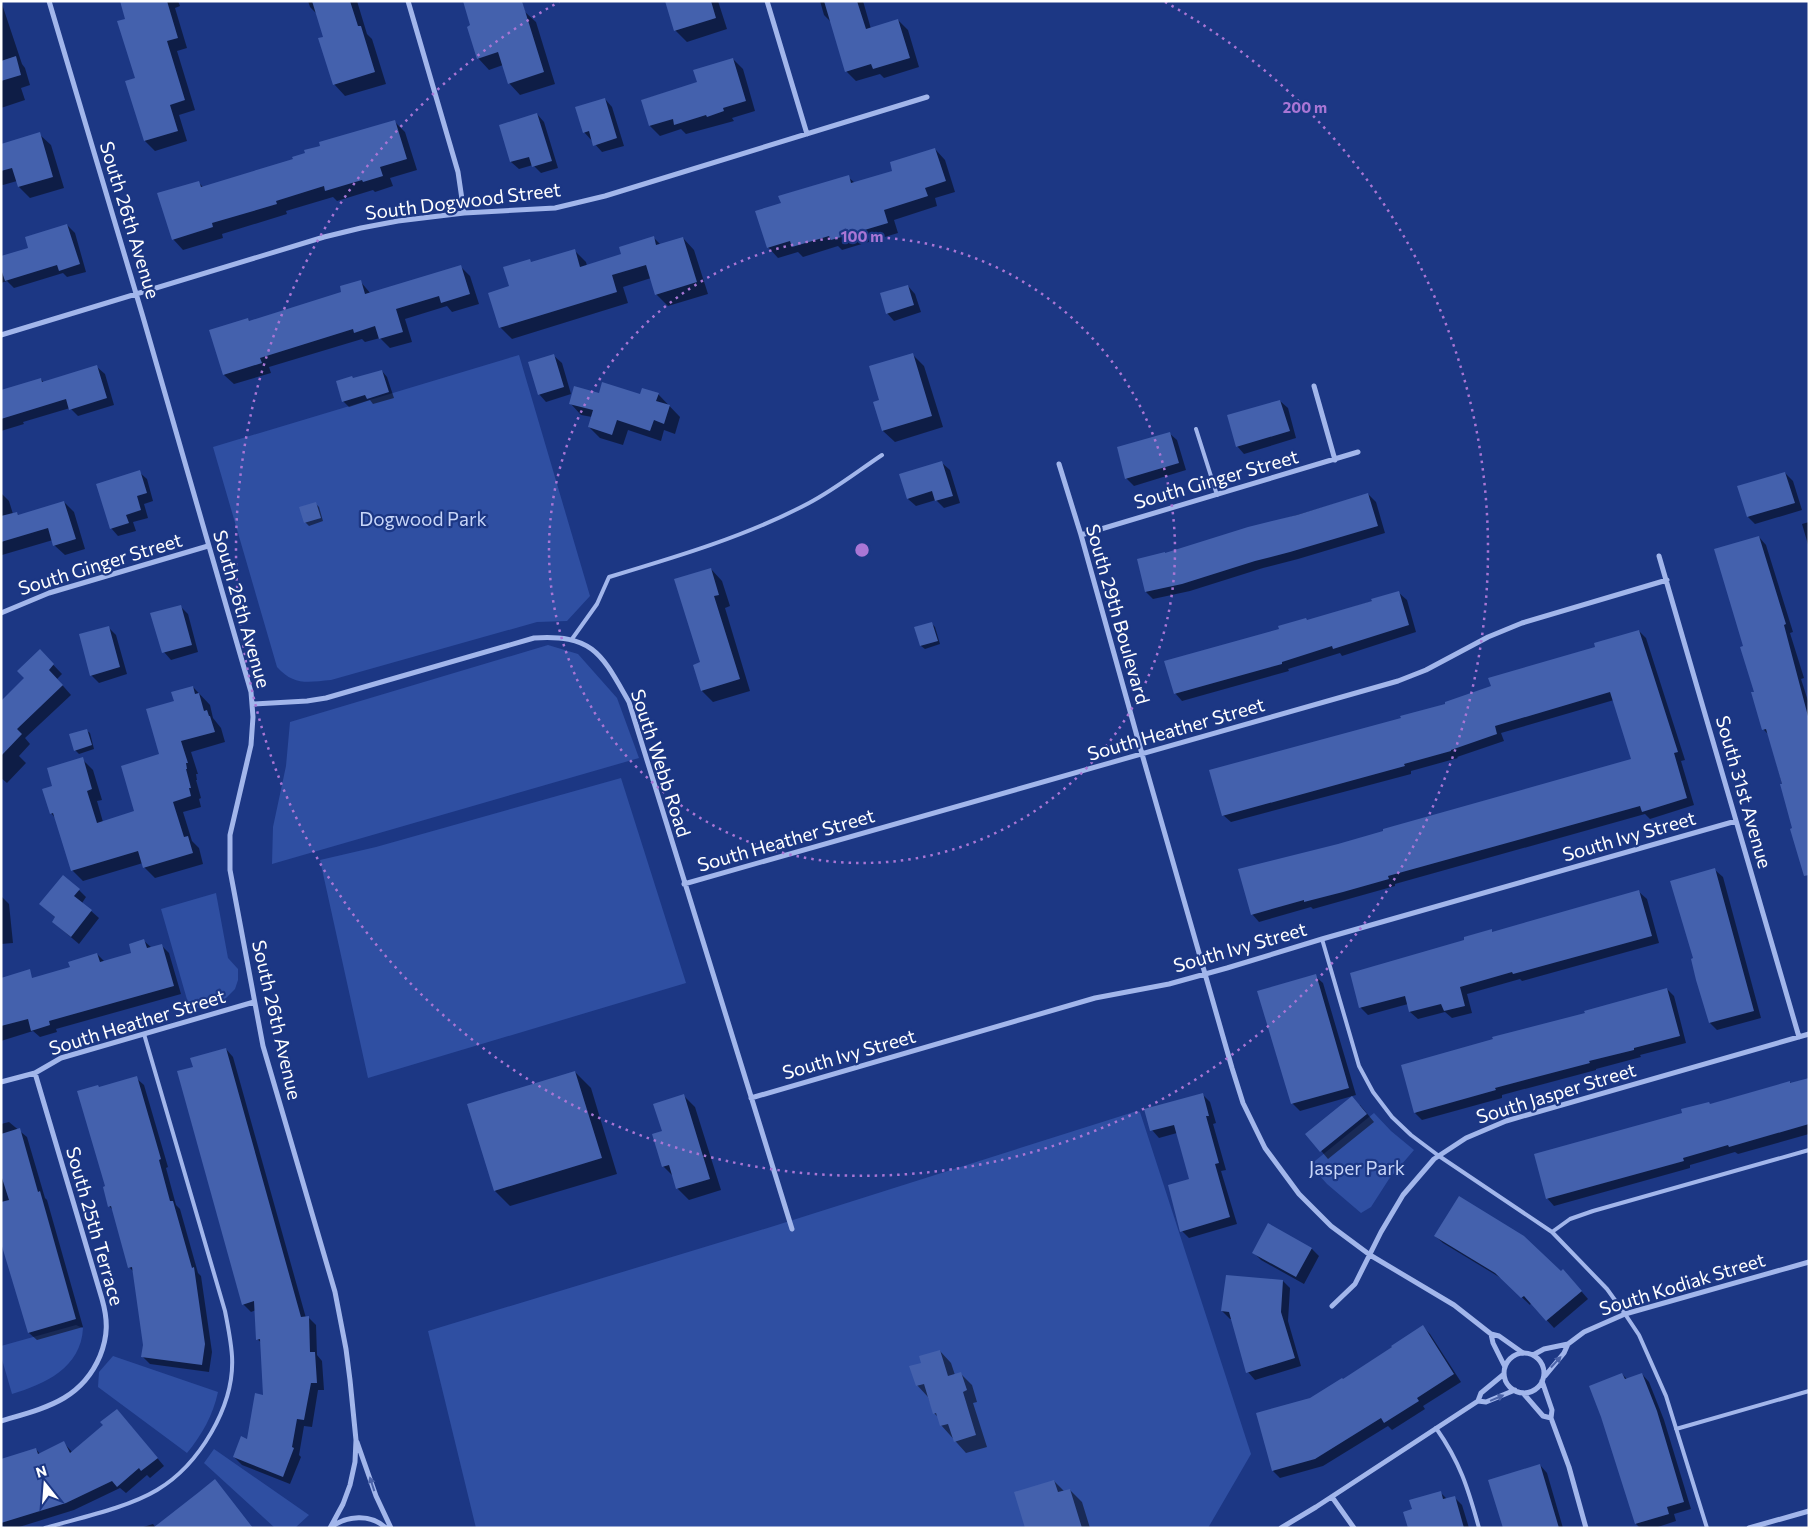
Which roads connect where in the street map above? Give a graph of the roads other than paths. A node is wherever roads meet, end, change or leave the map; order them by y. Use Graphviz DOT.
graph roads {
  1 [pos="49,1"];
  2 [pos="408,1"];
  3 [pos="767,1"];
  4 [pos="927,97"];
  5 [pos="807,134"];
  6 [pos="464,213"];
  7 [pos="136,294"];
  8 [pos="1,334"];
  9 [pos="1314,386"];
  10 [pos="1196,429"];
  11 [pos="1358,452"];
  12 [pos="882,454"];
  13 [pos="1335,460"];
  14 [pos="1059,464"];
  15 [pos="1216,495"];
  16 [pos="1081,535"];
  17 [pos="208,546"];
  18 [pos="1660,556"];
  19 [pos="1667,580"];
  20 [pos="1,613"];
  21 [pos="572,640"];
  22 [pos="252,704"];
  23 [pos="1142,754"];
  24 [pos="1736,821"];
  25 [pos="684,884"];
  26 [pos="1322,939"];
  27 [pos="1206,974"];
  28 [pos="254,1002"];
  29 [pos="144,1034"];
  30 [pos="1809,1034"];
  31 [pos="1799,1037"];
  32 [pos="35,1073"];
  33 [pos="1,1082"];
  34 [pos="750,1098"];
  35 [pos="1809,1150"];
  36 [pos="1439,1156"];
  37 [pos="792,1229"];
  38 [pos="1552,1232"];
  39 [pos="1370,1255"];
  40 [pos="1809,1262"];
  41 [pos="1332,1306"];
  42 [pos="1625,1314"];
  43 [pos="1491,1334"];
  44 [pos="1568,1344"];
  45 [pos="1523,1353"];
  46 [pos="1533,1355"];
  47 [pos="1505,1367"];
  48 [pos="1504,1374"];
  49 [pos="1542,1380"];
  50 [pos="1515,1390"];
  51 [pos="1809,1390"];
  52 [pos="1523,1393"];
  53 [pos="1478,1401"];
  54 [pos="1551,1418"];
  55 [pos="1,1421"];
  56 [pos="1436,1428"];
  57 [pos="1676,1429"];
  58 [pos="356,1440"];
  59 [pos="1332,1496"];
  60 [pos="1809,1510"];
  61 [pos="45,1528"];
  62 [pos="330,1528"];
  63 [pos="386,1528"];
  64 [pos="391,1528"];
  65 [pos="1281,1528"];
  66 [pos="1354,1528"];
  67 [pos="1479,1528"];
  68 [pos="1586,1528"];
  69 [pos="1707,1528"];
  70 [pos="1749,1528"];
  1 -- 7 [label="street, South 26th Avenue"];
  2 -- 6 [label="street"];
  3 -- 5 [label="street"];
  4 -- 5 [label="street, South Dogwood Street"];
  5 -- 6 [label="street, South Dogwood Street"];
  6 -- 7 [label="street, South Dogwood Street"];
  7 -- 8 [label="street, South Dogwood Street"];
  7 -- 17 [label="street, South 26th Avenue"];
  9 -- 13 [label="street"];
  10 -- 15 [label="lane"];
  11 -- 13 [label="street, South Ginger Street"];
  12 -- 21 [label="lane"];
  13 -- 15 [label="street, South Ginger Street"];
  14 -- 16 [label="street, South 29th Boulevard"];
  15 -- 16 [label="street, South Ginger Street"];
  16 -- 23 [label="street, South 29th Boulevard"];
  17 -- 20 [label="street, South Ginger Street"];
  17 -- 22 [label="street, South 26th Avenue"];
  18 -- 19 [label="street, South 31st Avenue"];
  19 -- 23 [label="street, South Heather Street"];
  19 -- 24 [label="street, South 31st Avenue"];
  21 -- 22 [label="street, South Webb Road"];
  21 -- 25 [label="street, South Webb Road"];
  22 -- 28 [label="street, South 26th Avenue"];
  23 -- 25 [label="street, South Heather Street"];
  23 -- 27 [label="street, South 29th Boulevard"];
  24 -- 26 [label="street, South Ivy Street"];
  24 -- 31 [label="street, South 31st Avenue"];
  25 -- 34 [label="street, South Webb Road"];
  26 -- 27 [label="street, South Ivy Street"];
  26 -- 36 [label="lane"];
  27 -- 34 [label="street, South Ivy Street"];
  27 -- 39 [label="street, South 29th Boulevard"];
  28 -- 29 [label="street, South Heather Street"];
  28 -- 58 [label="street, South 26th Avenue"];
  29 -- 32 [label="street, South Heather Street"];
  29 -- 61 [label="lane"];
  30 -- 31 [label="street, South Jasper Street"];
  31 -- 36 [label="street, South Jasper Street"];
  32 -- 33 [label="street, South Heather Street"];
  32 -- 55 [label="street, South 25th Terrace"];
  34 -- 37 [label="street, South Webb Road"];
  35 -- 38 [label="lane"];
  36 -- 38 [label="lane"];
  36 -- 39 [label="street, South Jasper Street"];
  38 -- 42 [label="lane"];
  39 -- 41 [label="street, South Jasper Street"];
  39 -- 43 [label="street, South 29th Boulevard"];
  40 -- 42 [label="street, South Kodiak Street"];
  42 -- 44 [label="street, South Kodiak Street"];
  42 -- 57 [label="lane"];
  43 -- 45 [label="street, South 29th Boulevard"];
  43 -- 47 [label="street"];
  44 -- 46 [label="street, South Kodiak Street"];
  49 -- 44 [label="street, South Kodiak Street, one-way"];
  45 -- 46 [label="street"];
  45 -- 47 [label="street"];
  46 -- 49 [label="street"];
  47 -- 48 [label="street"];
  48 -- 50 [label="street"];
  48 -- 53 [label="street"];
  49 -- 52 [label="street"];
  49 -- 54 [label="street"];
  50 -- 52 [label="street"];
  53 -- 50 [label="street, one-way"];
  51 -- 57 [label="lane"];
  52 -- 54 [label="street"];
  53 -- 56 [label="street"];
  54 -- 68 [label="street"];
  56 -- 59 [label="street"];
  56 -- 67 [label="lane"];
  57 -- 69 [label="lane"];
  58 -- 62 [label="street, South 26th Avenue"];
  64 -- 58 [label="street, South 26th Avenue, one-way"];
  59 -- 65 [label="street"];
  59 -- 66 [label="street"];
  60 -- 70 [label="street"];
  62 -- 63 [label="street"];
}
